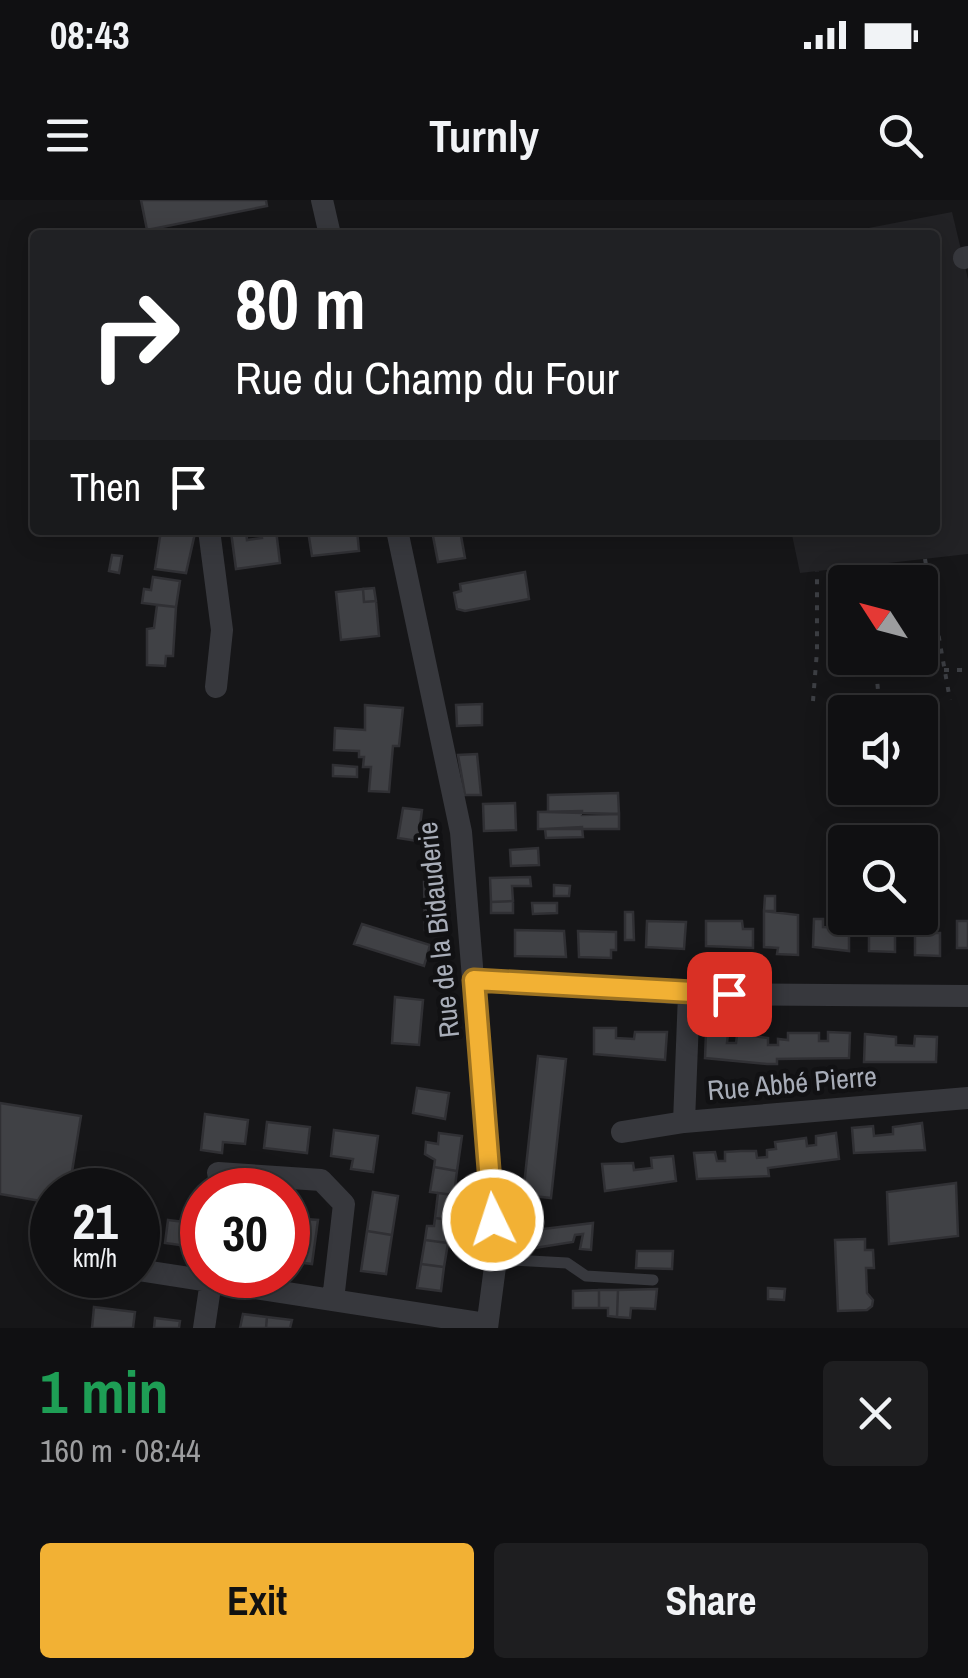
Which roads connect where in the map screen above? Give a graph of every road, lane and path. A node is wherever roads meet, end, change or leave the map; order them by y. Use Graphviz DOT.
graph roads {
  1 [pos="322,200"];
  2 [pos="329,230"];
  3 [pos="210,535"];
  4 [pos="398,535"];
  5 [pos="925,559"];
  6 [pos="817,571"];
  7 [pos="944,670"];
  8 [pos="968,670"];
  9 [pos="216,686"];
  10 [pos="950,700"];
  11 [pos="813,701"];
  12 [pos="474,980"];
  13 [pos="689,994"];
  14 [pos="968,996"];
  15 [pos="968,1100"];
  16 [pos="684,1122"];
  17 [pos="622,1132"];
  18 [pos="310,1179"];
  19 [pos="496,1259"];
  20 [pos="653,1280"];
  21 [pos="310,1296"];
  22 [pos="208,1298"];
  23 [pos="333,1300"];
  24 [pos="487,1326"];
  25 [pos="204,1328"];
  1 -- 2 [label="street"];
  3 -- 9 [label="street"];
  4 -- 12 [label="street, Rue de la Bidauderie"];
  5 -- 7 [label="path"];
  6 -- 11 [label="path"];
  7 -- 8 [label="path"];
  7 -- 10 [label="path"];
  12 -- 13 [label="street"];
  12 -- 19 [label="street, Rue de la Bidauderie"];
  13 -- 14 [label="street"];
  13 -- 16 [label="street"];
  15 -- 16 [label="street, Rue Abbé Pierre"];
  16 -- 17 [label="street, Rue Abbé Pierre"];
  18 -- 23 [label="street"];
  19 -- 20 [label="lane"];
  19 -- 24 [label="street, Rue de la Bidauderie"];
  21 -- 23 [label="street"];
  22 -- 25 [label="street"];
  23 -- 24 [label="street"];
}
